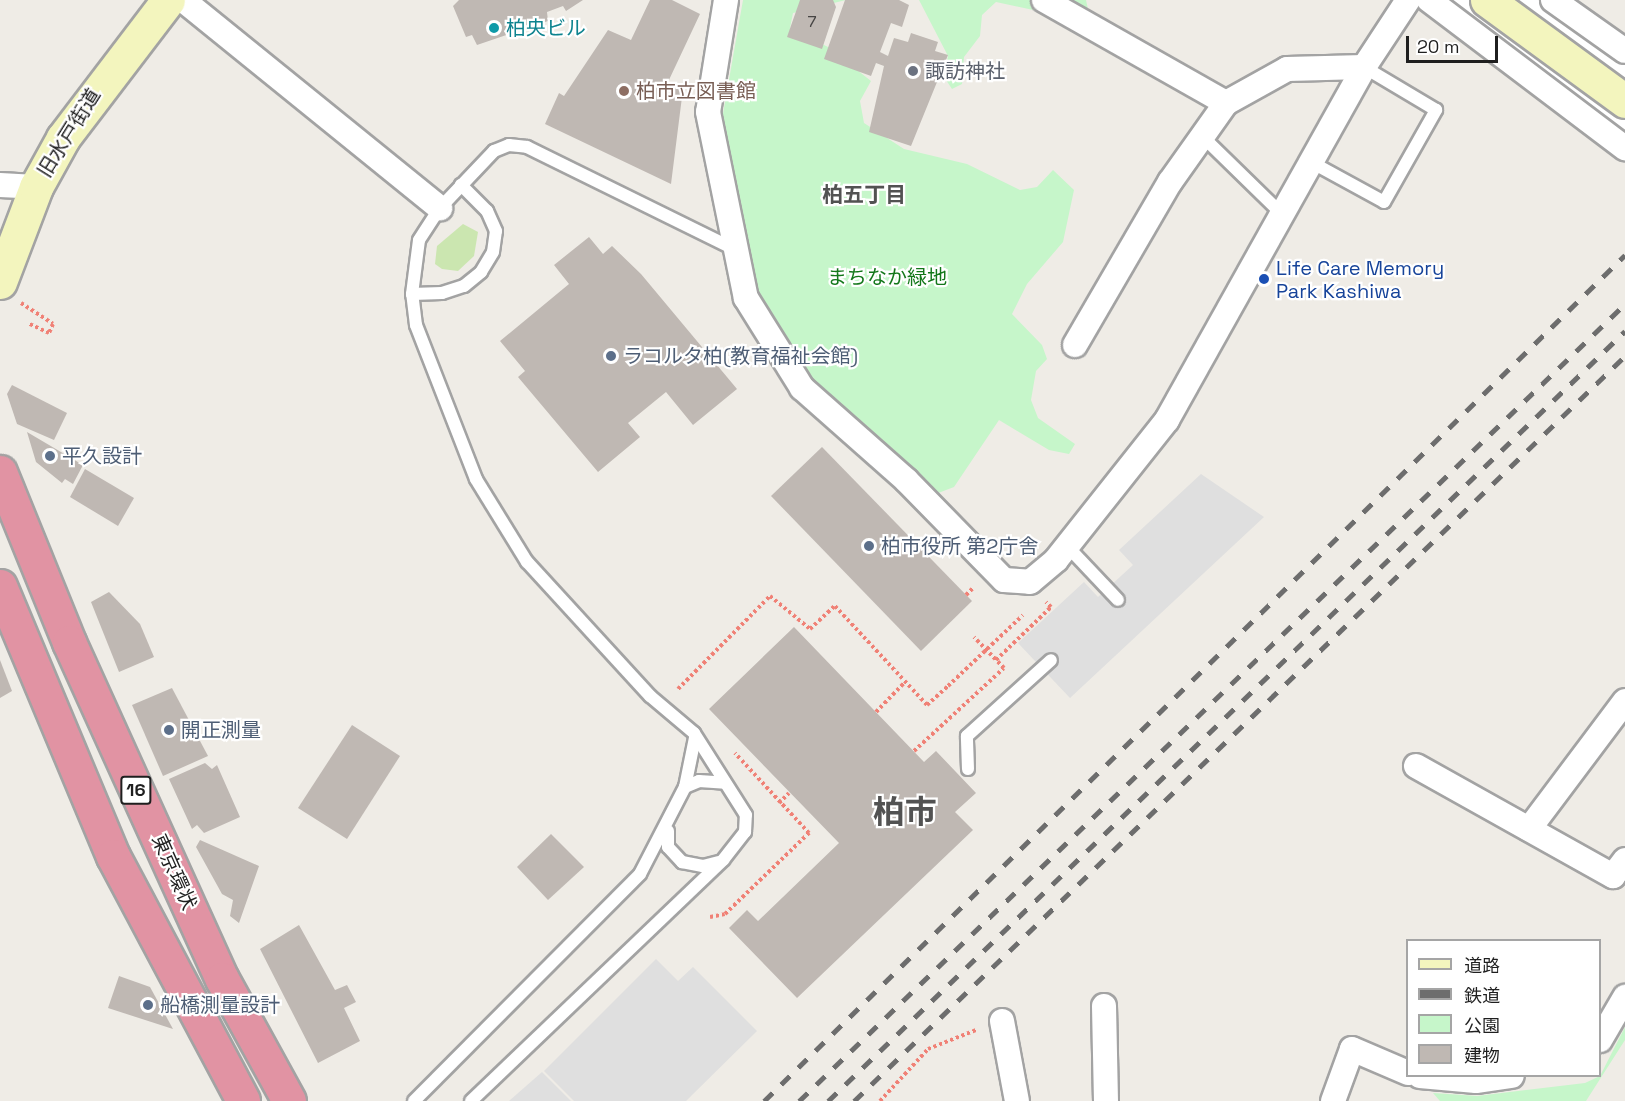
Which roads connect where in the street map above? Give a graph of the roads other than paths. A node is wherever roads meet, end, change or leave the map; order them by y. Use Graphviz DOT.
graph roads {
  1 [pos="168,0"];
  2 [pos="183,0"];
  3 [pos="726,0"];
  4 [pos="1044,0"];
  5 [pos="1408,0"];
  6 [pos="1429,0"];
  7 [pos="1487,0"];
  8 [pos="1553,0"];
  9 [pos="1625,51"];
  10 [pos="1364,67"];
  11 [pos="1625,101"];
  12 [pos="1226,103"];
  13 [pos="1202,136"];
  14 [pos="1625,148"];
  15 [pos="1311,162"];
  16 [pos="0,185"];
  17 [pos="461,185"];
  18 [pos="36,187"];
  19 [pos="440,208"];
  20 [pos="1282,214"];
  21 [pos="738,251"];
  22 [pos="11,293"];
  23 [pos="412,294"];
  24 [pos="1075,345"];
  25 [pos="0,472"];
  26 [pos="1067,546"];
  27 [pos="0,586"];
  28 [pos="1118,600"];
  29 [pos="1051,660"];
  30 [pos="1625,701"];
  31 [pos="694,733"];
  32 [pos="1416,766"];
  33 [pos="968,769"];
  34 [pos="725,783"];
  35 [pos="685,787"];
  36 [pos="671,818"];
  37 [pos="1529,829"];
  38 [pos="723,860"];
  39 [pos="1625,860"];
  40 [pos="1625,997"];
  41 [pos="1104,1006"];
  42 [pos="1002,1020"];
  43 [pos="1601,1037"];
  44 [pos="1406,1073"];
  45 [pos="1431,1077"];
  46 [pos="1505,1077"];
  47 [pos="243,1101"];
  48 [pos="289,1101"];
  49 [pos="414,1101"];
  50 [pos="471,1101"];
  51 [pos="1017,1101"];
  52 [pos="1106,1101"];
  53 [pos="1333,1101"];
  1 -- 18 [label="street, 旧水戸街道"];
  2 -- 19 [label="street"];
  3 -- 21 [label="street"];
  4 -- 12 [label="street"];
  5 -- 10 [label="street"];
  6 -- 14 [label="street"];
  7 -- 11 [label="street"];
  8 -- 9 [label="street"];
  10 -- 12 [label="street"];
  10 -- 15 [label="street"];
  10 -- 15 [label="lane"];
  12 -- 13 [label="street"];
  13 -- 20 [label="lane"];
  13 -- 24 [label="street"];
  15 -- 20 [label="street"];
  16 -- 18 [label="street"];
  17 -- 19 [label="lane"];
  17 -- 21 [label="lane"];
  17 -- 23 [label="lane"];
  18 -- 22 [label="street, 旧水戸街道"];
  19 -- 23 [label="lane"];
  20 -- 26 [label="street"];
  21 -- 26 [label="street"];
  23 -- 31 [label="lane"];
  25 -- 48 [label="highway, 東京環状 / 16"];
  26 -- 28 [label="lane"];
  27 -- 47 [label="highway, 16"];
  29 -- 33 [label="lane"];
  30 -- 37 [label="street"];
  31 -- 34 [label="lane"];
  31 -- 35 [label="lane"];
  32 -- 37 [label="street"];
  34 -- 35 [label="lane"];
  34 -- 38 [label="lane"];
  35 -- 36 [label="lane"];
  36 -- 38 [label="lane"];
  36 -- 49 [label="lane"];
  37 -- 39 [label="street"];
  38 -- 50 [label="lane"];
  40 -- 43 [label="street"];
  41 -- 52 [label="street"];
  42 -- 51 [label="street"];
  44 -- 53 [label="street"];
  45 -- 46 [label="street"];
}
